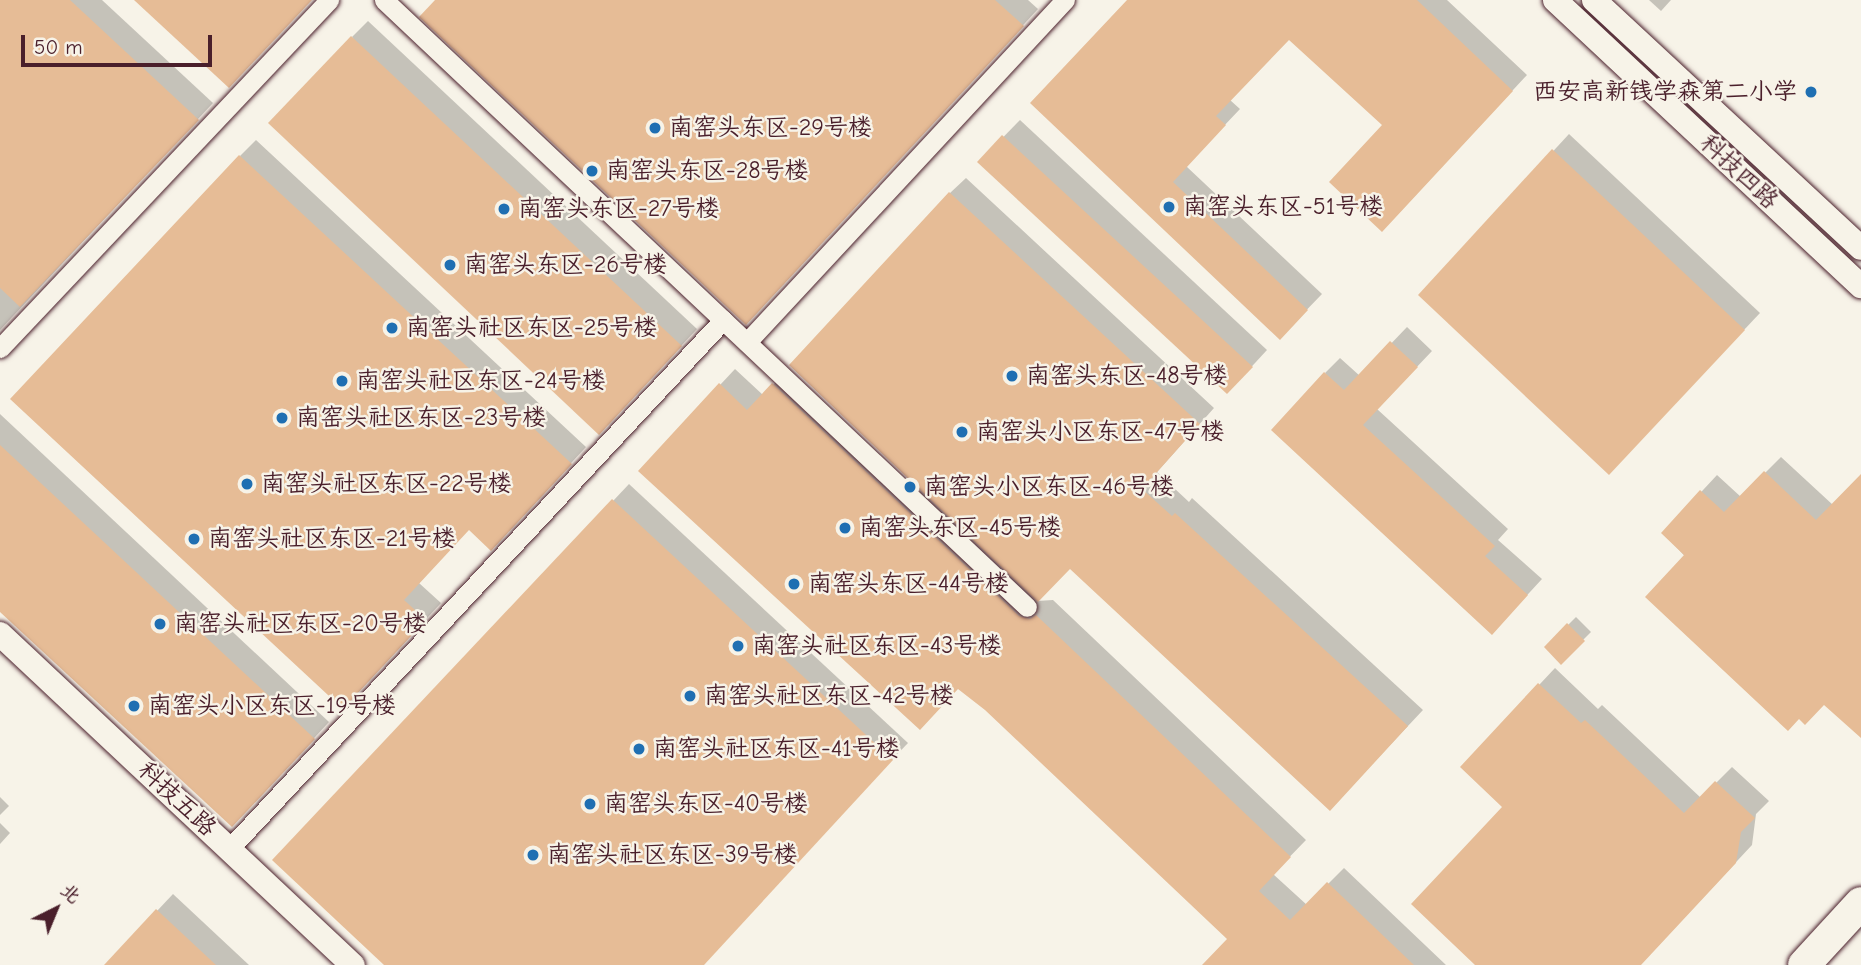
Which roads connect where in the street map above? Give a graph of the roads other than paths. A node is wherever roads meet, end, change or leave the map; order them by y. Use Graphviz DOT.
graph roads {
  1 [pos="329,0"];
  2 [pos="384,0"];
  3 [pos="1065,0"];
  4 [pos="1555,0"];
  5 [pos="1594,0"];
  6 [pos="1861,248"];
  7 [pos="1861,286"];
  8 [pos="723,320"];
  9 [pos="747,342"];
  10 [pos="0,348"];
  11 [pos="1027,607"];
  12 [pos="0,634"];
  13 [pos="229,849"];
  14 [pos="1861,903"];
  15 [pos="353,965"];
  16 [pos="1804,965"];
  1 -- 10 [label="street"];
  2 -- 8 [label="street"];
  3 -- 9 [label="street"];
  4 -- 7 [label="street, 科技四路"];
  5 -- 6 [label="street, 科技四路"];
  8 -- 9 [label="street"];
  8 -- 13 [label="street"];
  9 -- 11 [label="street"];
  12 -- 13 [label="street, 科技五路"];
  13 -- 15 [label="street, 科技五路"];
  14 -- 16 [label="main road"];
}
